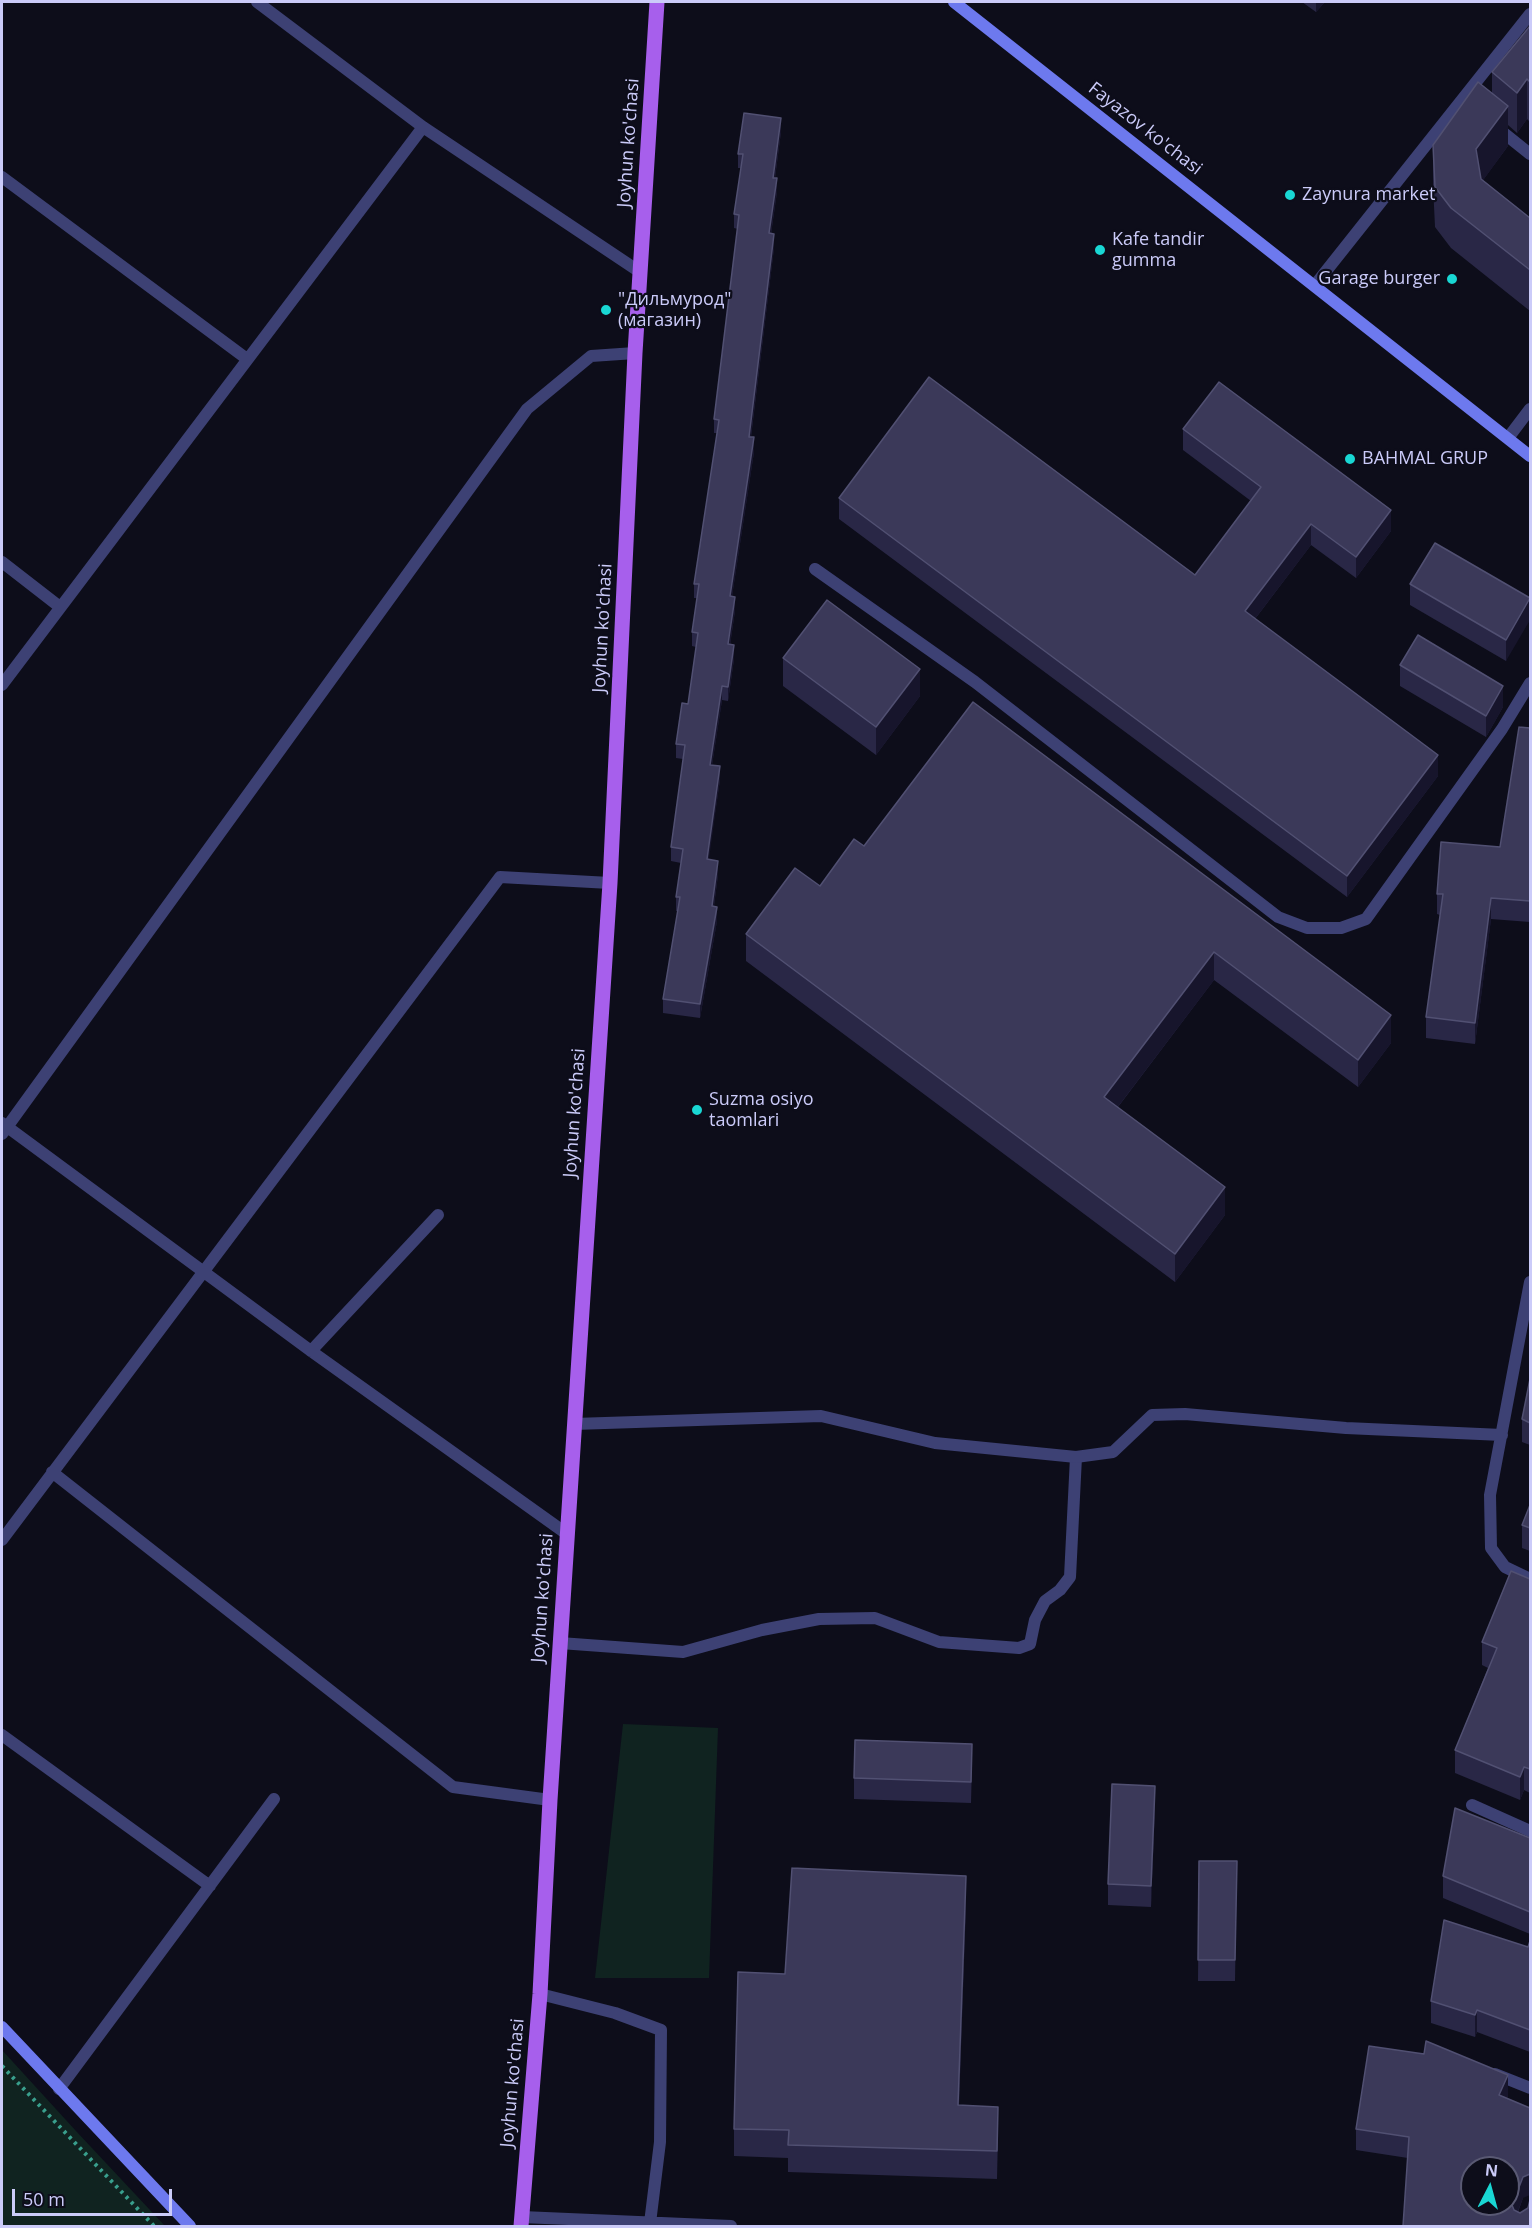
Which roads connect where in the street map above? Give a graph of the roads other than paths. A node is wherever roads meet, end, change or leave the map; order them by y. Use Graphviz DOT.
graph roads {
  1 [pos="257,2"];
  2 [pos="657,2"];
  3 [pos="954,2"];
  4 [pos="1530,14"];
  5 [pos="1487,119"];
  6 [pos="423,127"];
  7 [pos="1530,154"];
  8 [pos="2,177"];
  9 [pos="640,272"];
  10 [pos="1315,285"];
  11 [pos="635,353"];
  12 [pos="247,359"];
  13 [pos="1530,409"];
  14 [pos="1508,438"];
  15 [pos="1530,456"];
  16 [pos="2,562"];
  17 [pos="815,569"];
  18 [pos="60,608"];
  19 [pos="1530,683"];
  20 [pos="2,685"];
  21 [pos="610,883"];
  22 [pos="3,1127"];
  23 [pos="438,1215"];
  24 [pos="204,1272"];
  25 [pos="1530,1282"];
  26 [pos="1527,1329"];
  27 [pos="311,1351"];
  28 [pos="574,1424"];
  29 [pos="1502,1435"];
  30 [pos="1077,1457"];
  31 [pos="52,1472"];
  32 [pos="567,1534"];
  33 [pos="2,1540"];
  34 [pos="1530,1579"];
  35 [pos="560,1643"];
  36 [pos="2,1735"];
  37 [pos="274,1799"];
  38 [pos="550,1800"];
  39 [pos="1472,1805"];
  40 [pos="1530,1831"];
  41 [pos="210,1886"];
  42 [pos="540,1994"];
  43 [pos="2,2027"];
  44 [pos="1487,2071"];
  45 [pos="1530,2088"];
  46 [pos="59,2089"];
  47 [pos="522,2222"];
  48 [pos="650,2223"];
  49 [pos="190,2226"];
  50 [pos="731,2226"];
  1 -- 6 [label="street"];
  2 -- 9 [label="main road, Joyhun ko'chasi"];
  3 -- 10 [label="main road, Fayazov ko'chasi"];
  4 -- 10 [label="street"];
  5 -- 7 [label="street"];
  6 -- 9 [label="street"];
  6 -- 12 [label="street"];
  8 -- 12 [label="street"];
  9 -- 11 [label="main road, Joyhun ko'chasi"];
  10 -- 14 [label="main road, Fayazov ko'chasi"];
  11 -- 21 [label="main road, Joyhun ko'chasi"];
  11 -- 22 [label="street"];
  12 -- 18 [label="street"];
  13 -- 14 [label="street"];
  14 -- 15 [label="main road, Fayazov ko'chasi"];
  16 -- 18 [label="street"];
  17 -- 19 [label="street"];
  18 -- 20 [label="street"];
  21 -- 24 [label="street"];
  21 -- 28 [label="main road, Joyhun ko'chasi"];
  22 -- 24 [label="street"];
  23 -- 27 [label="street"];
  24 -- 27 [label="street"];
  24 -- 31 [label="street"];
  25 -- 26 [label="street"];
  26 -- 29 [label="street"];
  27 -- 32 [label="street"];
  28 -- 30 [label="street"];
  28 -- 32 [label="main road, Joyhun ko'chasi"];
  29 -- 30 [label="street"];
  29 -- 34 [label="street"];
  30 -- 35 [label="street"];
  31 -- 33 [label="street"];
  31 -- 38 [label="street"];
  32 -- 35 [label="main road, Joyhun ko'chasi"];
  35 -- 38 [label="main road, Joyhun ko'chasi"];
  36 -- 41 [label="street"];
  37 -- 41 [label="street"];
  38 -- 42 [label="main road, Joyhun ko'chasi"];
  39 -- 40 [label="street"];
  41 -- 46 [label="street"];
  42 -- 47 [label="main road, Joyhun ko'chasi"];
  42 -- 48 [label="street"];
  43 -- 46 [label="main road"];
  44 -- 45 [label="street"];
  46 -- 49 [label="main road"];
  47 -- 48 [label="street"];
  48 -- 50 [label="street"];
}
